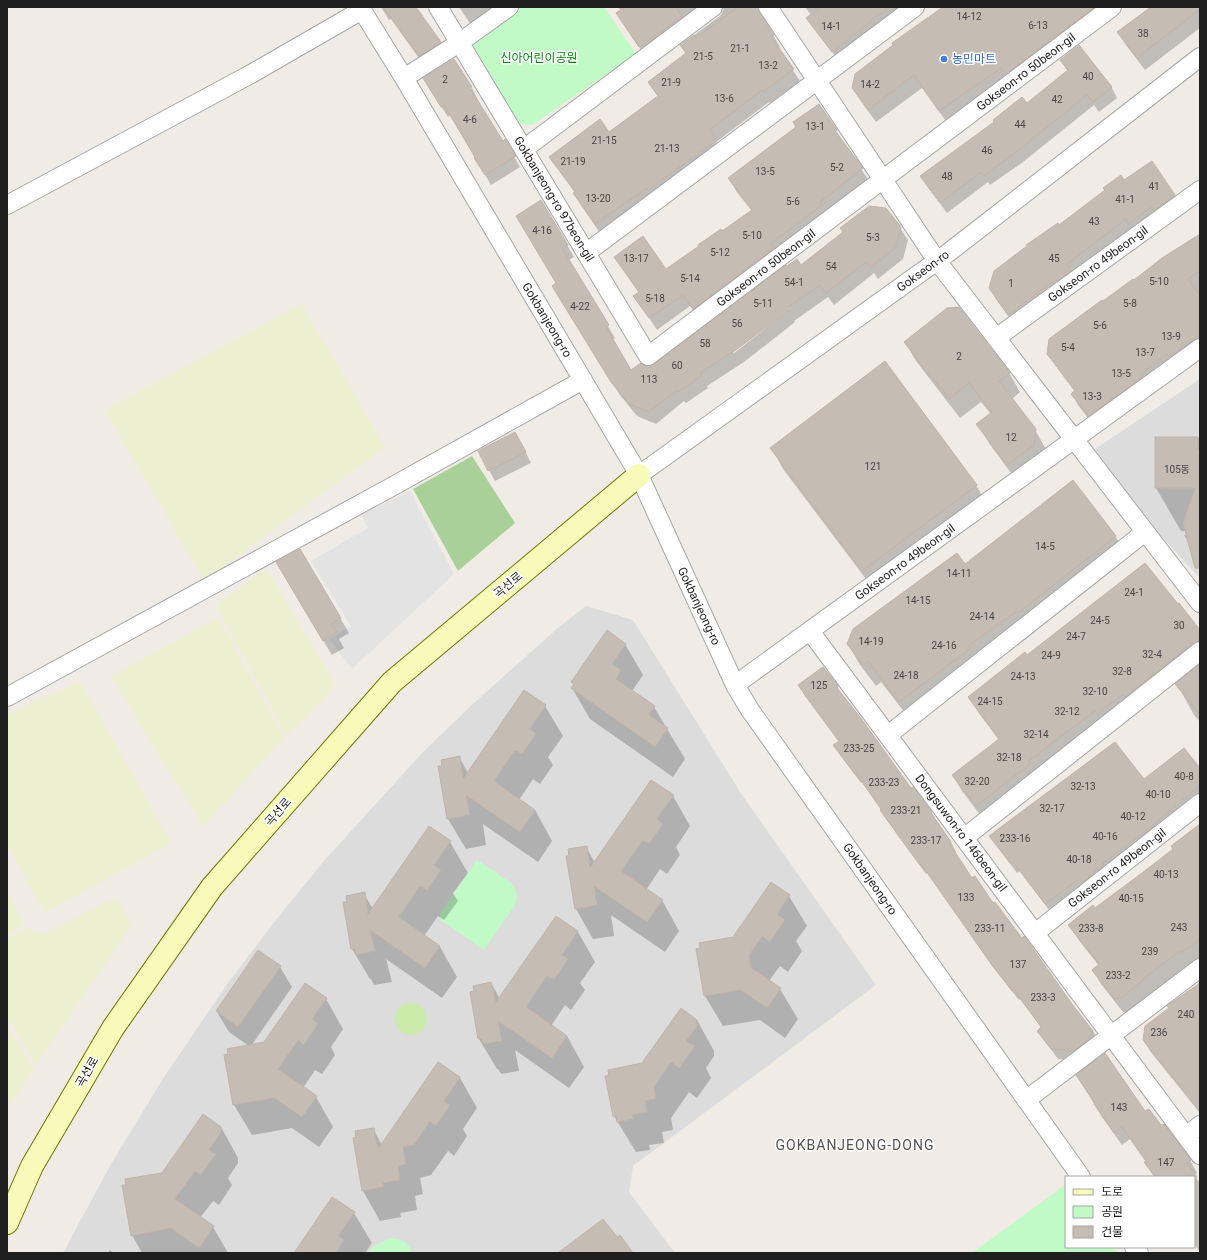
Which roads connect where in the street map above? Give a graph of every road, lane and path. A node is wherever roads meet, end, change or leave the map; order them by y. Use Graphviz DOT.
graph roads {
  1 [pos="438,7"];
  2 [pos="509,7"];
  3 [pos="713,7"];
  4 [pos="768,7"];
  5 [pos="915,7"];
  6 [pos="1112,7"];
  7 [pos="361,9"];
  8 [pos="459,43"];
  9 [pos="1200,57"];
  10 [pos="404,78"];
  11 [pos="817,80"];
  12 [pos="524,150"];
  13 [pos="883,179"];
  14 [pos="1200,190"];
  15 [pos="7,205"];
  16 [pos="586,253"];
  17 [pos="937,261"];
  18 [pos="996,338"];
  19 [pos="1200,348"];
  20 [pos="648,356"];
  21 [pos="583,380"];
  22 [pos="1074,439"];
  23 [pos="639,475"];
  24 [pos="1145,532"];
  25 [pos="1200,603"];
  26 [pos="810,630"];
  27 [pos="1200,651"];
  28 [pos="735,685"];
  29 [pos="7,697"];
  30 [pos="888,736"];
  31 [pos="1200,803"];
  32 [pos="964,838"];
  33 [pos="1034,933"];
  34 [pos="1200,968"];
  35 [pos="1111,1036"];
  36 [pos="1026,1100"];
  37 [pos="1200,1125"];
  38 [pos="1186,1136"];
  39 [pos="1200,1155"];
  40 [pos="1079,1176"];
  41 [pos="7,1223"];
  1 -- 8 [label="street, Gokbanjeong-ro 97beon-gil"];
  2 -- 8 [label="street"];
  3 -- 12 [label="street"];
  4 -- 11 [label="street"];
  5 -- 11 [label="street"];
  6 -- 13 [label="street, Gokseon-ro 50beon-gil"];
  7 -- 10 [label="street, Gokbanjeong-ro"];
  7 -- 15 [label="street"];
  8 -- 10 [label="street"];
  8 -- 12 [label="street, Gokbanjeong-ro 97beon-gil"];
  9 -- 17 [label="street, Gokseon-ro"];
  10 -- 21 [label="street, Gokbanjeong-ro"];
  11 -- 13 [label="street"];
  11 -- 16 [label="street"];
  12 -- 16 [label="street, Gokbanjeong-ro 97beon-gil"];
  13 -- 17 [label="street"];
  13 -- 20 [label="street, Gokseon-ro 50beon-gil"];
  14 -- 18 [label="street, Gokseon-ro 49beon-gil"];
  16 -- 20 [label="street, Gokbanjeong-ro 97beon-gil"];
  17 -- 18 [label="street"];
  17 -- 23 [label="street, Gokseon-ro"];
  18 -- 22 [label="street"];
  19 -- 22 [label="street, Gokseon-ro 49beon-gil"];
  21 -- 23 [label="street, Gokbanjeong-ro"];
  21 -- 29 [label="street"];
  22 -- 24 [label="street"];
  22 -- 26 [label="street, Gokseon-ro 49beon-gil"];
  23 -- 28 [label="street, Gokbanjeong-ro"];
  23 -- 41 [label="main road, 곡선로"];
  24 -- 25 [label="street"];
  24 -- 30 [label="street"];
  26 -- 28 [label="street, Gokseon-ro 49beon-gil"];
  26 -- 30 [label="street, Dongsuwon-ro 146beon-gil"];
  27 -- 32 [label="street"];
  28 -- 36 [label="street, Gokbanjeong-ro"];
  30 -- 32 [label="street, Dongsuwon-ro 146beon-gil"];
  31 -- 33 [label="street, Gokseon-ro 49beon-gil"];
  32 -- 33 [label="street, Dongsuwon-ro 146beon-gil"];
  33 -- 35 [label="street, Dongsuwon-ro 146beon-gil"];
  34 -- 35 [label="street"];
  35 -- 36 [label="street"];
  35 -- 38 [label="street, Dongsuwon-ro 146beon-gil"];
  36 -- 40 [label="street, Gokbanjeong-ro"];
  37 -- 38 [label="street"];
  38 -- 39 [label="street, Dongsuwon-ro 146beon-gil"];
}
